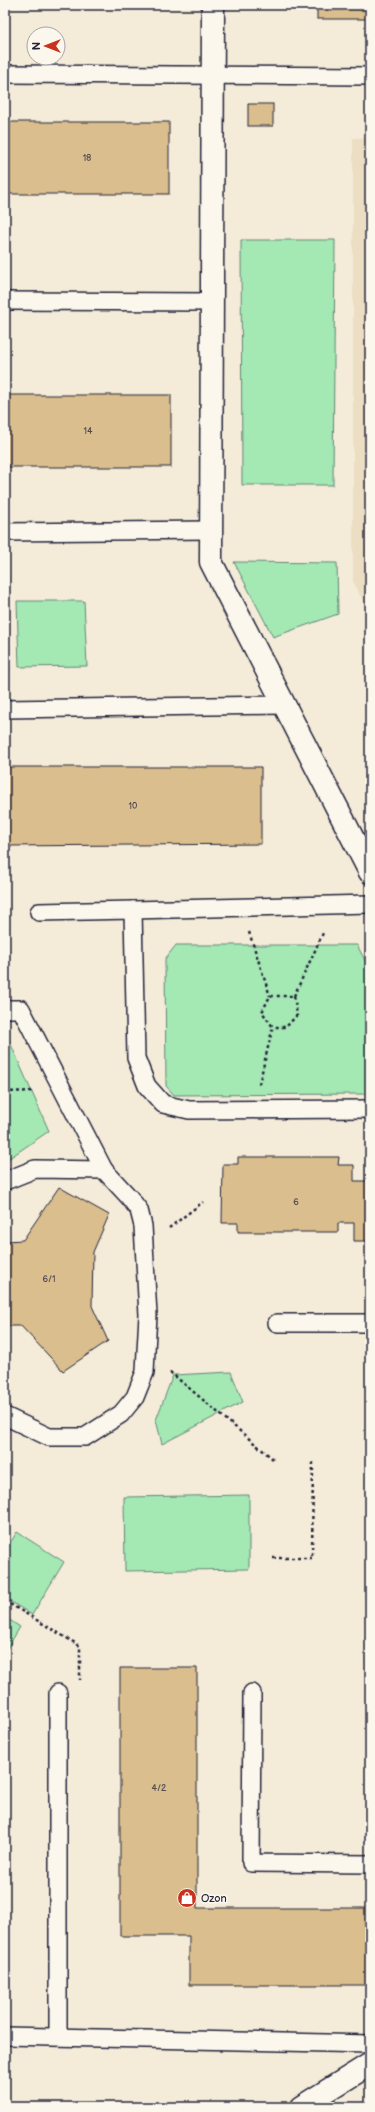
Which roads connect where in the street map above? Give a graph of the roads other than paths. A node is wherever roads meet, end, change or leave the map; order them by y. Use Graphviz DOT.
graph roads {
  1 [pos="213,5"];
  2 [pos="5,74"];
  3 [pos="213,75"];
  4 [pos="370,76"];
  5 [pos="5,301"];
  6 [pos="212,302"];
  7 [pos="211,530"];
  8 [pos="5,532"];
  9 [pos="285,705"];
  10 [pos="5,709"];
  11 [pos="370,872"];
  12 [pos="370,904"];
  13 [pos="133,910"];
  14 [pos="39,912"];
  15 [pos="5,1010"];
  16 [pos="370,1109"];
  17 [pos="104,1170"];
  18 [pos="5,1181"];
  19 [pos="277,1323"];
  20 [pos="370,1323"];
  21 [pos="5,1416"];
  22 [pos="58,1693"];
  23 [pos="252,1693"];
  24 [pos="370,1864"];
  25 [pos="5,2036"];
  26 [pos="58,2036"];
  27 [pos="370,2044"];
  28 [pos="370,2064"];
  29 [pos="301,2107"];
  1 -- 3 [label="street"];
  2 -- 3 [label="lane"];
  3 -- 4 [label="lane"];
  3 -- 6 [label="street"];
  5 -- 6 [label="lane"];
  6 -- 7 [label="street"];
  7 -- 8 [label="lane"];
  7 -- 9 [label="street"];
  9 -- 10 [label="lane"];
  9 -- 11 [label="street"];
  12 -- 13 [label="lane"];
  13 -- 14 [label="lane"];
  13 -- 16 [label="lane"];
  15 -- 17 [label="lane"];
  17 -- 18 [label="lane"];
  17 -- 21 [label="lane"];
  19 -- 20 [label="lane"];
  22 -- 26 [label="lane"];
  23 -- 24 [label="lane"];
  25 -- 26 [label="lane"];
  26 -- 27 [label="lane"];
  28 -- 29 [label="street"];
}
